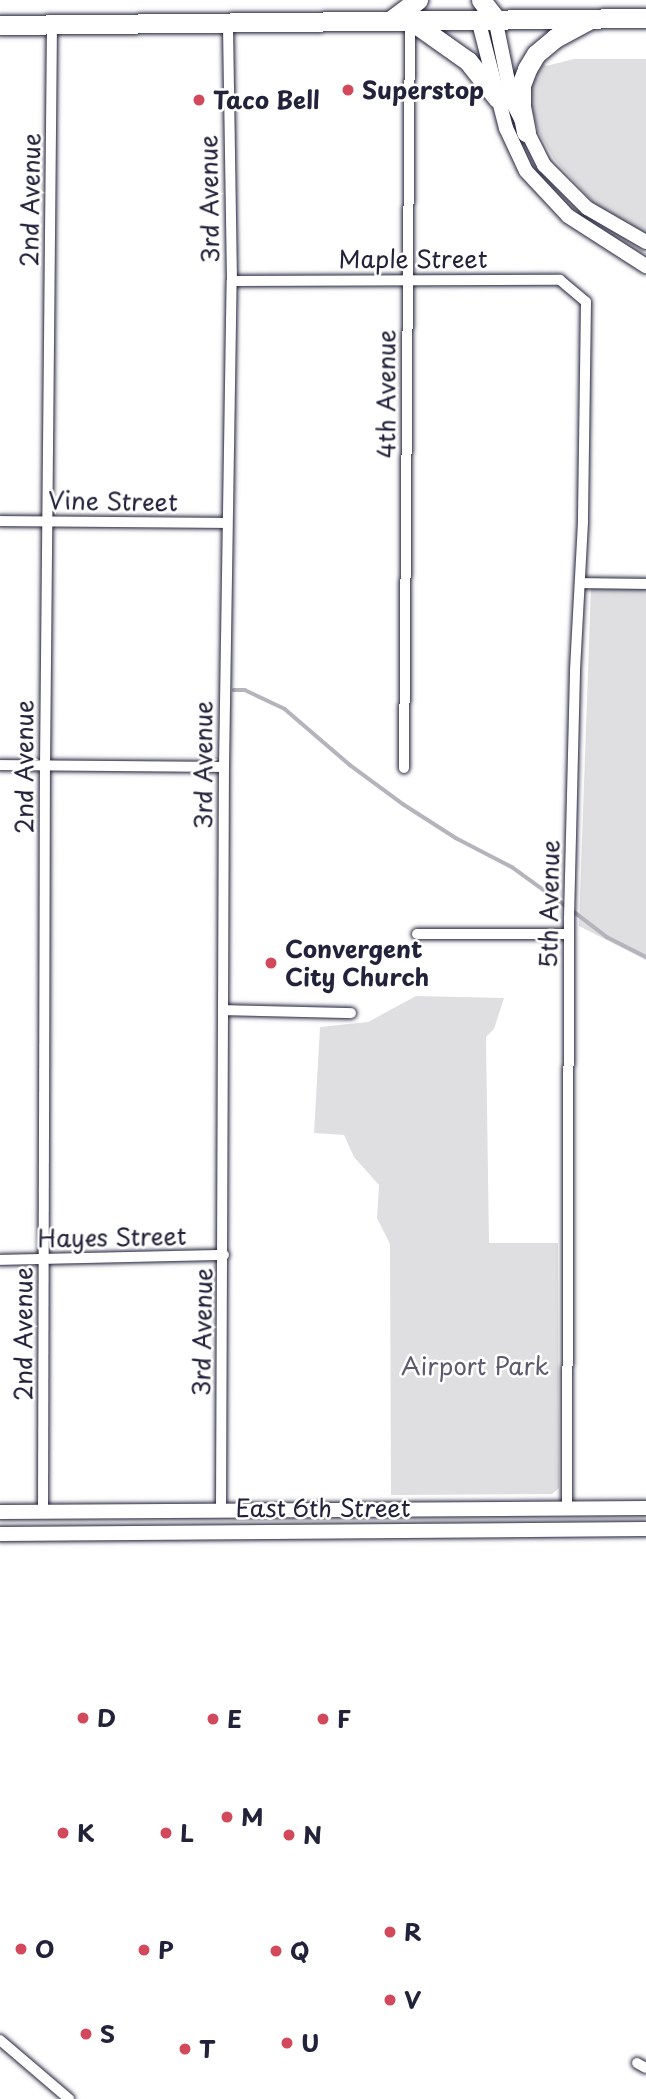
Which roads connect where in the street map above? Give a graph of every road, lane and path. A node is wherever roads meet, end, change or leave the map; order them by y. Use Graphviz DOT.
graph roads {
  1 [pos="418,0"];
  2 [pos="485,12"];
  3 [pos="593,18"];
  4 [pos="646,18"];
  5 [pos="401,20"];
  6 [pos="228,22"];
  7 [pos="0,25"];
  8 [pos="52,25"];
  9 [pos="498,99"];
  10 [pos="526,132"];
  11 [pos="646,242"];
  12 [pos="646,266"];
  13 [pos="408,279"];
  14 [pos="232,281"];
  15 [pos="586,302"];
  16 [pos="0,521"];
  17 [pos="47,521"];
  18 [pos="226,523"];
  19 [pos="580,583"];
  20 [pos="646,584"];
  21 [pos="0,765"];
  22 [pos="45,766"];
  23 [pos="224,768"];
  24 [pos="404,768"];
  25 [pos="417,934"];
  26 [pos="569,934"];
  27 [pos="224,1010"];
  28 [pos="351,1013"];
  29 [pos="224,1255"];
  30 [pos="0,1260"];
  31 [pos="45,1260"];
  32 [pos="567,1508"];
  33 [pos="646,1508"];
  34 [pos="221,1509"];
  35 [pos="43,1510"];
  36 [pos="0,1512"];
  37 [pos="646,1529"];
  38 [pos="0,1534"];
  39 [pos="0,2040"];
  40 [pos="646,2060"];
  41 [pos="646,2068"];
  42 [pos="69,2099"];
  1 -- 5 [label="highway"];
  2 -- 3 [label="highway"];
  2 -- 5 [label="highway"];
  2 -- 9 [label="street"];
  2 -- 10 [label="street"];
  3 -- 4 [label="highway"];
  3 -- 10 [label="highway"];
  5 -- 6 [label="highway"];
  5 -- 9 [label="highway"];
  5 -- 13 [label="street, 4th Avenue"];
  6 -- 8 [label="highway"];
  6 -- 14 [label="street, 3rd Avenue"];
  7 -- 8 [label="highway"];
  8 -- 17 [label="street, 2nd Avenue"];
  9 -- 12 [label="street"];
  10 -- 11 [label="street"];
  13 -- 14 [label="street, Maple Street"];
  13 -- 15 [label="street, Maple Street"];
  13 -- 24 [label="street, 4th Avenue"];
  14 -- 18 [label="street, 3rd Avenue"];
  15 -- 19 [label="street, 5th Avenue"];
  16 -- 17 [label="street, Vine Street"];
  17 -- 18 [label="street, Vine Street"];
  17 -- 22 [label="street, 2nd Avenue"];
  18 -- 23 [label="street, 3rd Avenue"];
  19 -- 20 [label="street"];
  19 -- 26 [label="street, 5th Avenue"];
  21 -- 22 [label="street"];
  22 -- 23 [label="street"];
  22 -- 31 [label="street, 2nd Avenue"];
  23 -- 27 [label="street, 3rd Avenue"];
  25 -- 26 [label="street"];
  26 -- 32 [label="street, 5th Avenue"];
  27 -- 28 [label="street"];
  27 -- 29 [label="street, 3rd Avenue"];
  29 -- 31 [label="street, Hayes Street"];
  29 -- 34 [label="street, 3rd Avenue"];
  30 -- 31 [label="street, Hayes Street"];
  31 -- 35 [label="street, 2nd Avenue"];
  32 -- 33 [label="street, East 6th Street"];
  32 -- 34 [label="street, East 6th Street"];
  34 -- 35 [label="street, East 6th Street"];
  35 -- 36 [label="street, East 6th Street"];
  37 -- 38 [label="street, East 6th Street"];
  39 -- 42 [label="street"];
  40 -- 41 [label="street"];
}
